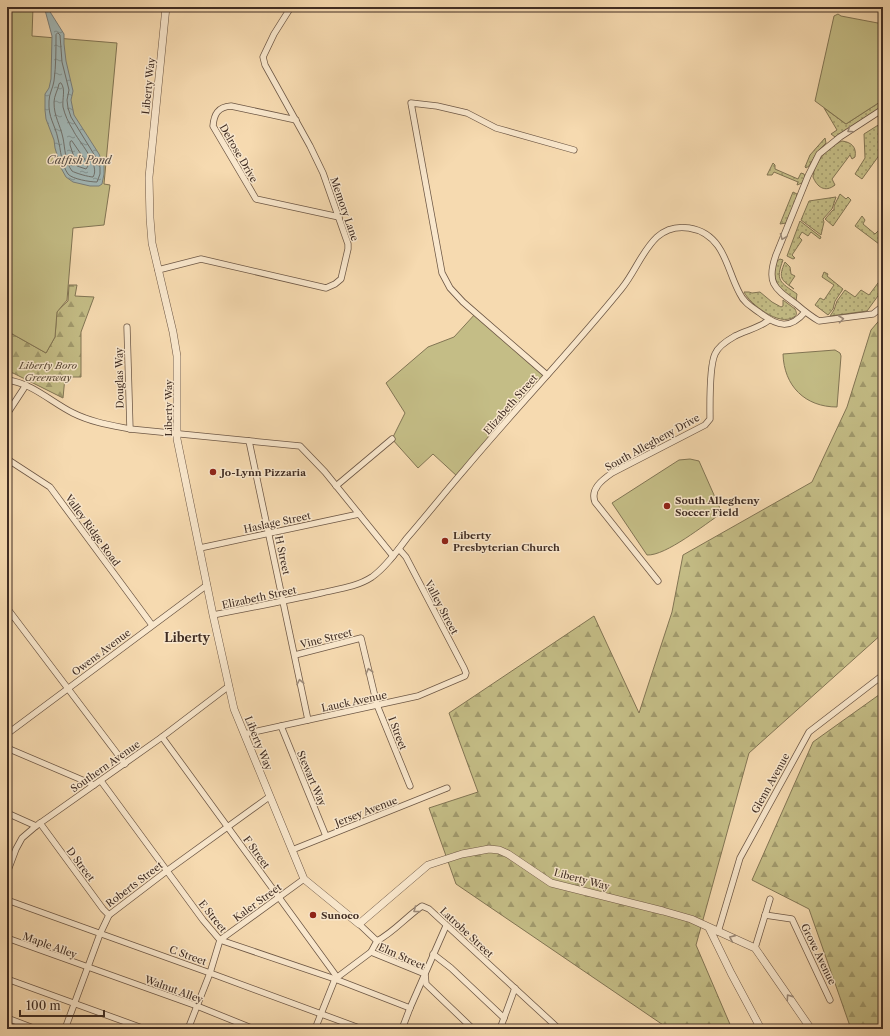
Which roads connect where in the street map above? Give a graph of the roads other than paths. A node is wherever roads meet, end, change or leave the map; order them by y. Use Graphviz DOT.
graph roads {
  1 [pos="166,7"];
  2 [pos="291,7"];
  3 [pos="883,109"];
  4 [pos="296,120"];
  5 [pos="574,150"];
  6 [pos="339,217"];
  7 [pos="158,270"];
  8 [pos="883,306"];
  9 [pos="805,312"];
  10 [pos="768,320"];
  11 [pos="127,327"];
  12 [pos="547,375"];
  13 [pos="7,380"];
  14 [pos="26,384"];
  15 [pos="7,414"];
  16 [pos="130,429"];
  17 [pos="177,434"];
  18 [pos="392,440"];
  19 [pos="249,441"];
  20 [pos="7,459"];
  21 [pos="336,486"];
  22 [pos="359,514"];
  23 [pos="269,533"];
  24 [pos="200,548"];
  25 [pos="399,549"];
  26 [pos="393,556"];
  27 [pos="658,581"];
  28 [pos="207,585"];
  29 [pos="284,601"];
  30 [pos="7,608"];
  31 [pos="214,615"];
  32 [pos="152,625"];
  33 [pos="361,638"];
  34 [pos="295,655"];
  35 [pos="883,675"];
  36 [pos="465,676"];
  37 [pos="229,686"];
  38 [pos="67,688"];
  39 [pos="377,704"];
  40 [pos="308,720"];
  41 [pos="281,726"];
  42 [pos="7,734"];
  43 [pos="244,734"];
  44 [pos="162,738"];
  45 [pos="7,748"];
  46 [pos="124,764"];
  47 [pos="101,781"];
  48 [pos="94,785"];
  49 [pos="410,786"];
  50 [pos="447,788"];
  51 [pos="269,797"];
  52 [pos="7,813"];
  53 [pos="38,824"];
  54 [pos="228,827"];
  55 [pos="326,836"];
  56 [pos="292,850"];
  57 [pos="168,870"];
  58 [pos="7,873"];
  59 [pos="304,879"];
  60 [pos="279,897"];
  61 [pos="770,899"];
  62 [pos="7,900"];
  63 [pos="109,915"];
  64 [pos="765,915"];
  65 [pos="359,924"];
  66 [pos="446,926"];
  67 [pos="710,928"];
  68 [pos="718,932"];
  69 [pos="100,934"];
  70 [pos="7,938"];
  71 [pos="220,940"];
  72 [pos="377,941"];
  73 [pos="755,948"];
  74 [pos="371,952"];
  75 [pos="433,954"];
  76 [pos="88,968"];
  77 [pos="210,972"];
  78 [pos="425,974"];
  79 [pos="336,978"];
  80 [pos="7,979"];
  81 [pos="515,988"];
  82 [pos="830,1000"];
  83 [pos="74,1004"];
  84 [pos="197,1006"];
  85 [pos="410,1008"];
  86 [pos="321,1013"];
  87 [pos="7,1018"];
  88 [pos="504,1018"];
  89 [pos="36,1029"];
  90 [pos="65,1029"];
  91 [pos="146,1029"];
  92 [pos="188,1029"];
  93 [pos="254,1029"];
  94 [pos="315,1029"];
  95 [pos="362,1029"];
  96 [pos="402,1029"];
  97 [pos="473,1029"];
  98 [pos="500,1029"];
  99 [pos="559,1029"];
  100 [pos="761,1029"];
  101 [pos="811,1029"];
  1 -- 7 [label="street, Liberty Way"];
  2 -- 4 [label="street, Memory Lane"];
  3 -- 9 [label="street, one-way"];
  4 -- 6 [label="street, Memory Lane"];
  4 -- 6 [label="street, Delrose Drive"];
  5 -- 12 [label="street"];
  6 -- 7 [label="street, Memory Lane"];
  7 -- 17 [label="street, Liberty Way"];
  9 -- 8 [label="street, one-way"];
  9 -- 10 [label="street"];
  10 -- 12 [label="street, Elizabeth Street"];
  10 -- 27 [label="street, South Allegheny Drive"];
  11 -- 16 [label="street, Douglas Way"];
  12 -- 25 [label="street, Elizabeth Street"];
  13 -- 14 [label="street"];
  14 -- 15 [label="street"];
  14 -- 16 [label="street"];
  16 -- 17 [label="street"];
  17 -- 19 [label="street"];
  17 -- 24 [label="street, Liberty Way"];
  18 -- 21 [label="street"];
  19 -- 21 [label="street"];
  19 -- 23 [label="street, H Street"];
  20 -- 32 [label="street, Valley Ridge Road"];
  21 -- 22 [label="street"];
  22 -- 23 [label="street, Haslage Street"];
  22 -- 26 [label="street"];
  23 -- 24 [label="street, Haslage Street"];
  23 -- 29 [label="street, H Street"];
  24 -- 28 [label="street, Liberty Way"];
  25 -- 26 [label="street, Elizabeth Street"];
  25 -- 36 [label="street, Valley Street"];
  26 -- 29 [label="street, Elizabeth Street"];
  28 -- 31 [label="street, Liberty Way"];
  28 -- 32 [label="street, Owens Avenue"];
  29 -- 31 [label="street, Elizabeth Street"];
  29 -- 34 [label="street, H Street"];
  30 -- 38 [label="street"];
  31 -- 37 [label="street, Liberty Way"];
  32 -- 38 [label="street, Owens Avenue"];
  33 -- 34 [label="street, Vine Street"];
  39 -- 33 [label="street, I Street, one-way"];
  40 -- 34 [label="street, H Street, one-way"];
  35 -- 68 [label="street, Glenn Avenue"];
  36 -- 39 [label="street, Lauck Avenue"];
  37 -- 43 [label="street, Liberty Way"];
  37 -- 44 [label="street, Southern Avenue"];
  38 -- 42 [label="street, Owens Avenue"];
  38 -- 46 [label="street"];
  39 -- 40 [label="street, Lauck Avenue"];
  39 -- 49 [label="street, I Street"];
  40 -- 41 [label="street, Lauck Avenue"];
  41 -- 43 [label="street, Lauck Avenue"];
  41 -- 55 [label="street, Stewart Way"];
  43 -- 51 [label="street, Liberty Way"];
  44 -- 46 [label="street, Southern Avenue"];
  44 -- 54 [label="street, F Street"];
  45 -- 48 [label="street"];
  46 -- 47 [label="street, Southern Avenue"];
  47 -- 48 [label="street, Southern Avenue"];
  47 -- 57 [label="street, E Street"];
  48 -- 53 [label="street, Southern Avenue"];
  50 -- 55 [label="street, Jersey Avenue"];
  51 -- 54 [label="street, Roberts Street"];
  51 -- 56 [label="street, Liberty Way"];
  52 -- 53 [label="street, D Street"];
  53 -- 58 [label="street, Southern Avenue"];
  53 -- 63 [label="street, D Street"];
  54 -- 57 [label="street, Roberts Street"];
  54 -- 60 [label="street, F Street"];
  55 -- 56 [label="street, Jersey Avenue"];
  56 -- 59 [label="street, Liberty Way"];
  57 -- 63 [label="street, Roberts Street"];
  57 -- 71 [label="street, E Street"];
  59 -- 60 [label="street, Kaler Street"];
  59 -- 65 [label="street, Liberty Way"];
  60 -- 71 [label="street, Kaler Street"];
  60 -- 79 [label="street, F Street"];
  61 -- 64 [label="street"];
  62 -- 69 [label="street, C Street"];
  63 -- 69 [label="street, Roberts Street"];
  64 -- 73 [label="street"];
  64 -- 82 [label="street, Grove Avenue"];
  65 -- 67 [label="street, Liberty Way"];
  65 -- 72 [label="street"];
  66 -- 72 [label="street, Latrobe Street, one-way"];
  66 -- 75 [label="street"];
  66 -- 81 [label="street, Latrobe Street"];
  67 -- 68 [label="street, Liberty Way"];
  67 -- 100 [label="street"];
  73 -- 68 [label="street, Liberty Way, one-way"];
  69 -- 76 [label="street, Roberts Street"];
  69 -- 77 [label="street, C Street"];
  70 -- 76 [label="street, Maple Alley"];
  71 -- 77 [label="street"];
  71 -- 79 [label="street, E Street"];
  72 -- 74 [label="street"];
  101 -- 73 [label="street, one-way"];
  74 -- 78 [label="street, Elm Street"];
  74 -- 79 [label="street"];
  75 -- 78 [label="street"];
  75 -- 88 [label="street, Elm Street"];
  76 -- 83 [label="street, Roberts Street"];
  76 -- 84 [label="street, Walnut Alley"];
  77 -- 84 [label="street"];
  77 -- 86 [label="street, C Street"];
  78 -- 85 [label="street"];
  78 -- 97 [label="street, Elm Street"];
  79 -- 85 [label="street, E Street"];
  79 -- 86 [label="street"];
  80 -- 83 [label="street"];
  81 -- 88 [label="street"];
  81 -- 99 [label="street, Latrobe Street"];
  83 -- 90 [label="street, Roberts Street"];
  83 -- 91 [label="street"];
  84 -- 92 [label="street"];
  84 -- 93 [label="street, Walnut Alley"];
  85 -- 96 [label="street"];
  86 -- 94 [label="street"];
  86 -- 95 [label="street, C Street"];
  87 -- 89 [label="street"];
  88 -- 98 [label="street"];
}
